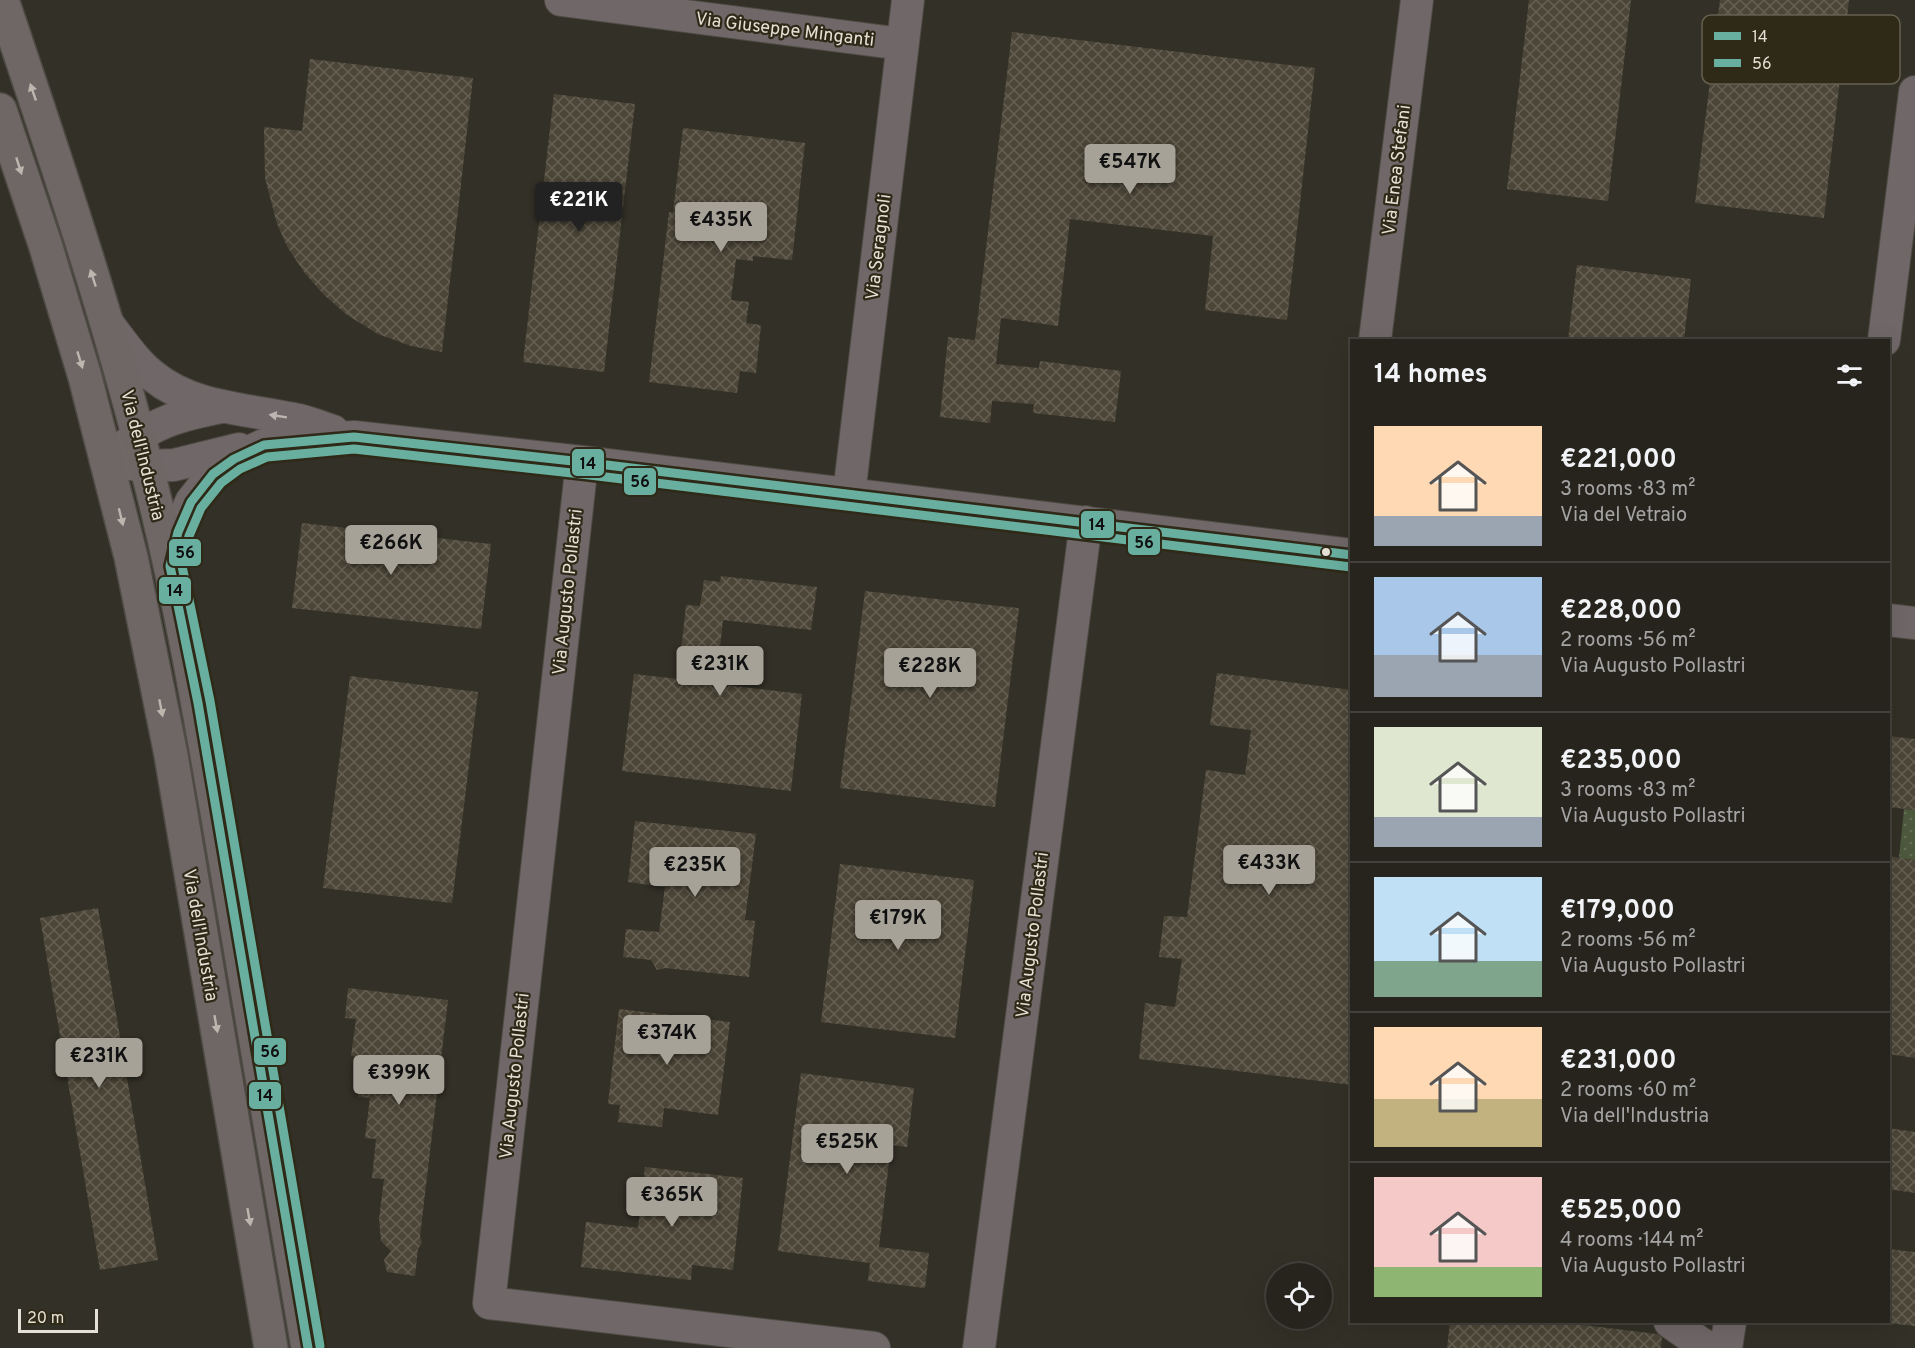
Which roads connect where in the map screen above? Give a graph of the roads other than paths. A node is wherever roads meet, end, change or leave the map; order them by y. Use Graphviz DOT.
graph roads {
  1 [pos="2,0"];
  2 [pos="561,0"];
  3 [pos="908,0"];
  4 [pos="1417,0"];
  5 [pos="902,44"];
  6 [pos="1915,92"];
  7 [pos="0,110"];
  8 [pos="107,322"];
  9 [pos="1375,339"];
  10 [pos="1884,339"];
  11 [pos="223,407"];
  12 [pos="138,435"];
  13 [pos="354,437"];
  14 [pos="264,445"];
  15 [pos="106,461"];
  16 [pos="582,462"];
  17 [pos="147,466"];
  18 [pos="849,494"];
  19 [pos="1086,522"];
  20 [pos="1350,548"];
  21 [pos="170,566"];
  22 [pos="1890,620"];
  23 [pos="1915,623"];
  24 [pos="1671,1323"];
  25 [pos="1730,1323"];
  26 [pos="271,1348"];
  27 [pos="308,1348"];
  28 [pos="874,1348"];
  29 [pos="979,1348"];
  30 [pos="1712,1348"];
  31 [pos="1726,1348"];
  8 -- 1 [label="main road, Via dell'Industria, one-way"];
  2 -- 5 [label="street, Via Giuseppe Minganti"];
  3 -- 5 [label="street, Via Seragnoli"];
  4 -- 9 [label="street, Via Enea Stefani"];
  5 -- 18 [label="street, Via Seragnoli"];
  6 -- 10 [label="street"];
  7 -- 15 [label="main road, Via dell'Industria, one-way"];
  8 -- 11 [label="street"];
  8 -- 12 [label="main road, Via dell'Industria"];
  11 -- 12 [label="street"];
  13 -- 11 [label="street, one-way"];
  12 -- 15 [label="street"];
  12 -- 17 [label="main road, Via dell'Industria"];
  13 -- 14 [label="street"];
  13 -- 16 [label="street"];
  14 -- 17 [label="street"];
  14 -- 21 [label="street"];
  15 -- 17 [label="street"];
  15 -- 26 [label="main road, Via dell'Industria, one-way"];
  16 -- 18 [label="street"];
  16 -- 28 [label="street, Via Augusto Pollastri"];
  17 -- 21 [label="main road, Via dell'Industria"];
  18 -- 19 [label="street"];
  19 -- 20 [label="street"];
  19 -- 29 [label="street, Via Augusto Pollastri"];
  21 -- 27 [label="main road, Via dell'Industria"];
  22 -- 23 [label="street"];
  24 -- 30 [label="street"];
  25 -- 31 [label="street"];
}
